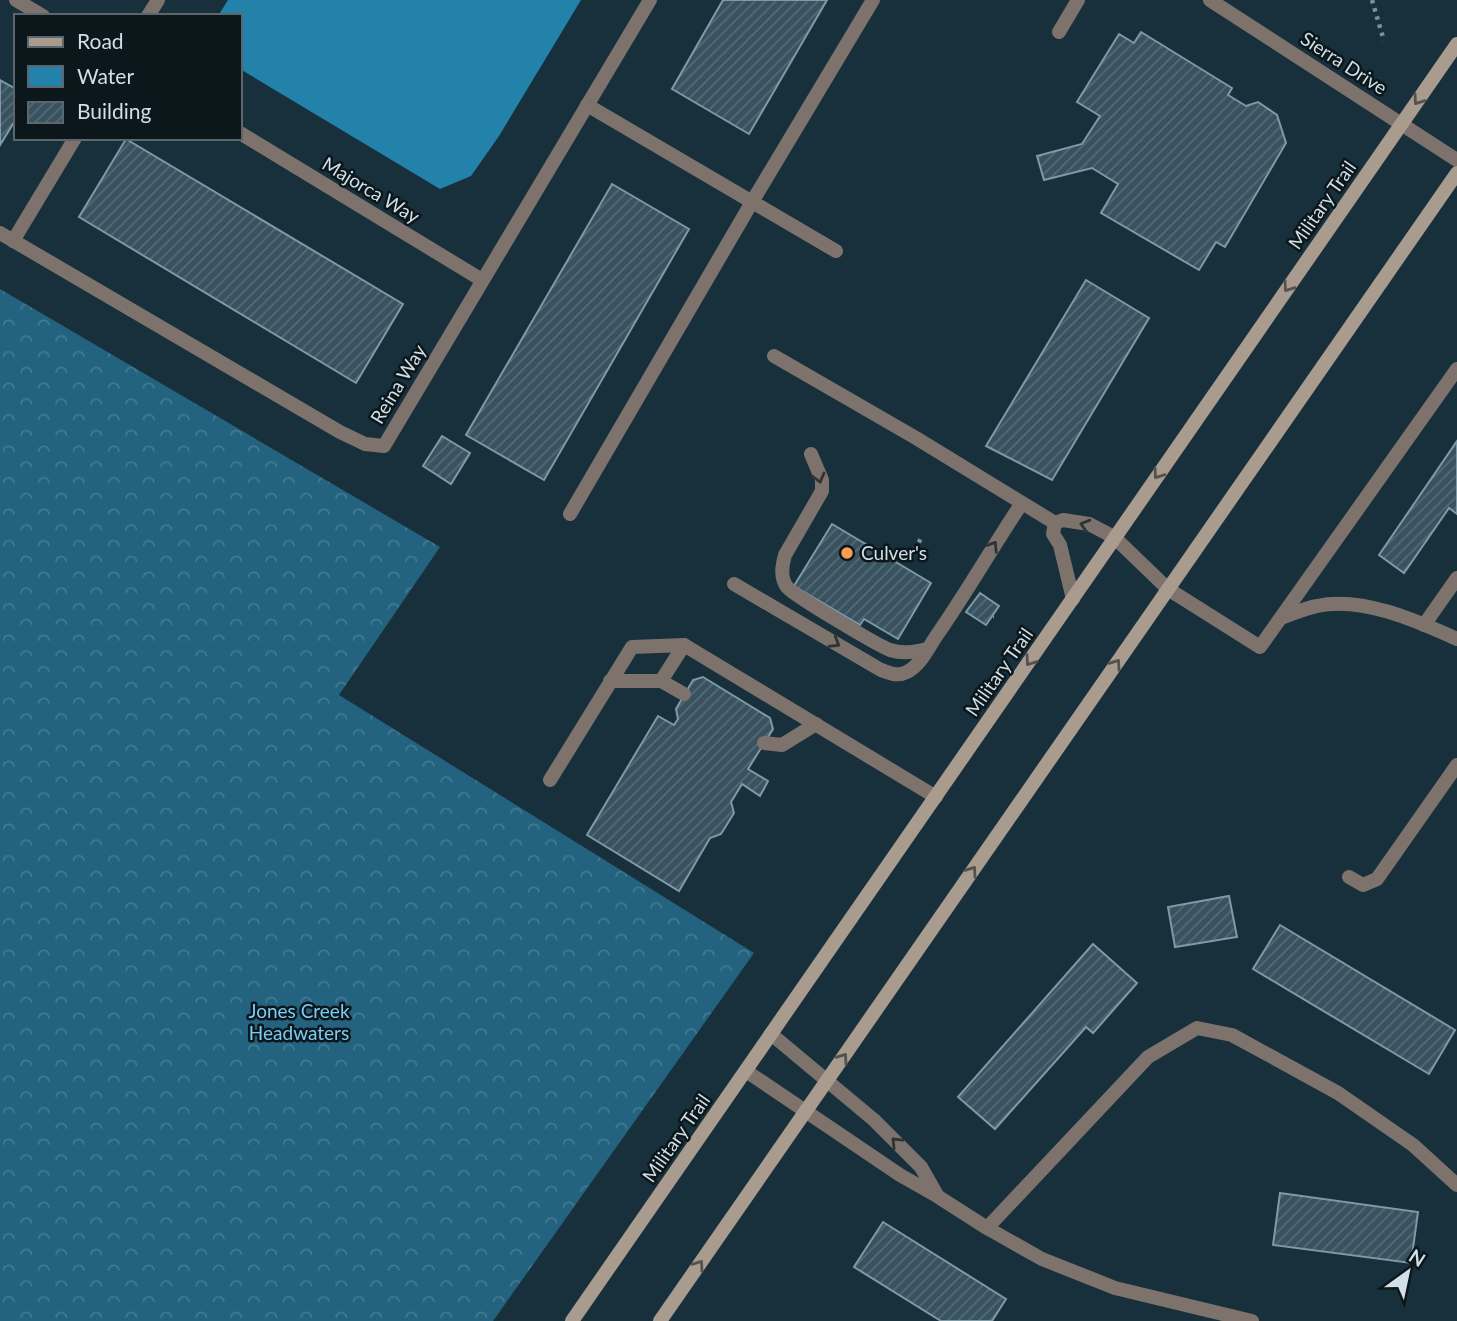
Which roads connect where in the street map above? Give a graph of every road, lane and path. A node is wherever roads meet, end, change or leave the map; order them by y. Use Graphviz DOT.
graph roads {
  1 [pos="16,0"];
  2 [pos="650,0"];
  3 [pos="873,0"];
  4 [pos="1078,0"];
  5 [pos="1210,0"];
  6 [pos="1372,0"];
  7 [pos="40,14"];
  8 [pos="1059,32"];
  9 [pos="1384,41"];
  10 [pos="1457,44"];
  11 [pos="587,105"];
  12 [pos="1402,123"];
  13 [pos="242,134"];
  14 [pos="74,140"];
  15 [pos="1457,160"];
  16 [pos="1457,173"];
  17 [pos="752,202"];
  18 [pos="6,237"];
  19 [pos="836,251"];
  20 [pos="482,280"];
  21 [pos="774,356"];
  22 [pos="1457,369"];
  23 [pos="811,454"];
  24 [pos="1022,503"];
  25 [pos="570,514"];
  26 [pos="1055,523"];
  27 [pos="922,537"];
  28 [pos="1114,537"];
  29 [pos="911,557"];
  30 [pos="1457,578"];
  31 [pos="734,584"];
  32 [pos="788,588"];
  33 [pos="1168,589"];
  34 [pos="1073,599"];
  35 [pos="1282,618"];
  36 [pos="795,620"];
  37 [pos="1424,625"];
  38 [pos="1457,639"];
  39 [pos="684,645"];
  40 [pos="927,649"];
  41 [pos="610,681"];
  42 [pos="661,681"];
  43 [pos="684,694"];
  44 [pos="816,724"];
  45 [pos="764,743"];
  46 [pos="1457,765"];
  47 [pos="550,779"];
  48 [pos="936,797"];
  49 [pos="1349,877"];
  50 [pos="771,1034"];
  51 [pos="746,1071"];
  52 [pos="827,1081"];
  53 [pos="806,1111"];
  54 [pos="1457,1185"];
  55 [pos="937,1196"];
  56 [pos="987,1228"];
  57 [pos="572,1321"];
  58 [pos="660,1321"];
  59 [pos="1252,1321"];
  1 -- 7 [label="street"];
  2 -- 11 [label="street, Reina Way"];
  3 -- 17 [label="street"];
  4 -- 8 [label="street"];
  5 -- 12 [label="street, Sierra Drive"];
  6 -- 9 [label="path"];
  10 -- 12 [label="main road, Military Trail, one-way"];
  11 -- 17 [label="street"];
  11 -- 20 [label="street, Reina Way"];
  12 -- 15 [label="street, Sierra Drive"];
  12 -- 28 [label="main road, Military Trail, one-way"];
  13 -- 20 [label="street, Majorca Way"];
  14 -- 18 [label="street"];
  16 -- 33 [label="main road"];
  17 -- 19 [label="street"];
  17 -- 25 [label="street"];
  18 -- 20 [label="street, Reina Way"];
  21 -- 24 [label="street"];
  22 -- 35 [label="street"];
  23 -- 32 [label="street, one-way"];
  24 -- 26 [label="street"];
  40 -- 24 [label="street, one-way"];
  28 -- 26 [label="street, one-way"];
  26 -- 34 [label="street"];
  27 -- 29 [label="path"];
  28 -- 33 [label="street"];
  28 -- 34 [label="main road, Military Trail"];
  30 -- 37 [label="street"];
  31 -- 36 [label="street"];
  32 -- 36 [label="street"];
  32 -- 40 [label="street"];
  33 -- 35 [label="street"];
  52 -- 33 [label="main road, one-way"];
  34 -- 48 [label="main road, Military Trail, one-way"];
  35 -- 37 [label="street"];
  36 -- 40 [label="street, one-way"];
  37 -- 38 [label="street"];
  39 -- 41 [label="street"];
  39 -- 42 [label="street"];
  39 -- 44 [label="street"];
  41 -- 42 [label="street"];
  41 -- 47 [label="street"];
  42 -- 43 [label="street"];
  44 -- 45 [label="street"];
  44 -- 48 [label="street"];
  46 -- 49 [label="street"];
  48 -- 50 [label="main road, Military Trail"];
  50 -- 51 [label="main road, Military Trail"];
  50 -- 52 [label="street"];
  51 -- 53 [label="street"];
  51 -- 57 [label="main road, Military Trail"];
  52 -- 53 [label="main road"];
  55 -- 52 [label="street, one-way"];
  53 -- 55 [label="street"];
  58 -- 53 [label="main road, one-way"];
  54 -- 56 [label="street"];
  55 -- 56 [label="street"];
  56 -- 59 [label="street"];
}
